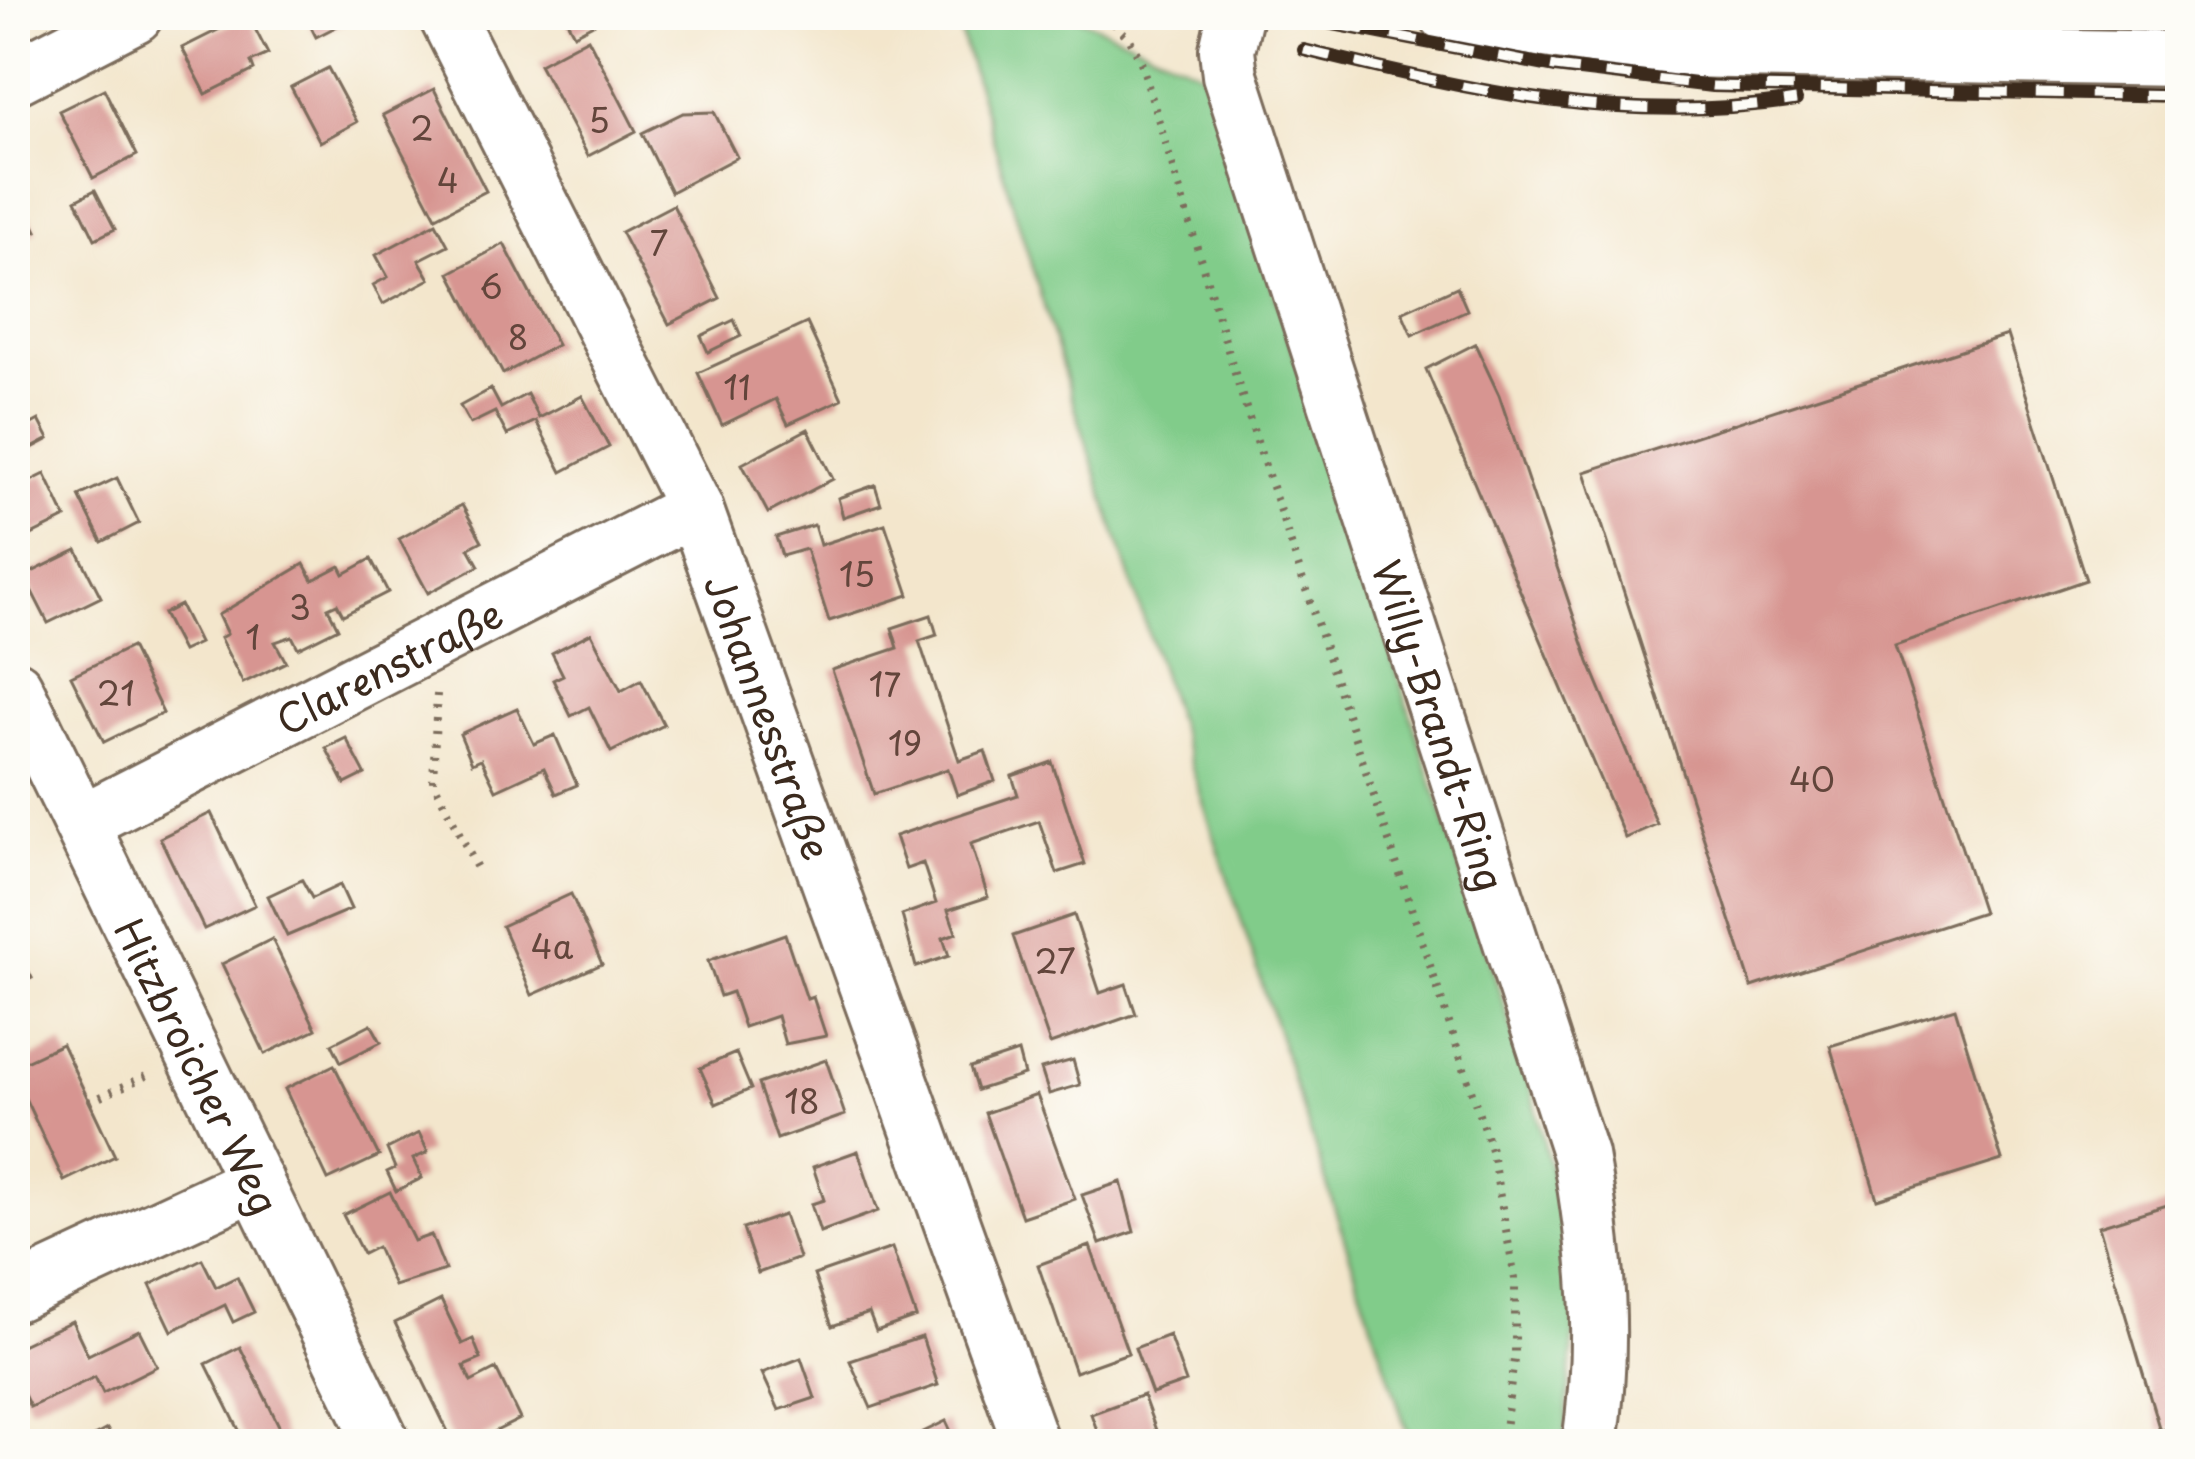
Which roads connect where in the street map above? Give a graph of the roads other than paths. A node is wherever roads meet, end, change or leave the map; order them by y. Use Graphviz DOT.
graph roads {
  1 [pos="135,15"];
  2 [pos="446,15"];
  3 [pos="1235,15"];
  4 [pos="1448,15"];
  5 [pos="2180,58"];
  6 [pos="15,76"];
  7 [pos="695,508"];
  8 [pos="15,688"];
  9 [pos="83,821"];
  10 [pos="256,1182"];
  11 [pos="15,1294"];
  12 [pos="383,1444"];
  13 [pos="1031,1444"];
  14 [pos="1590,1444"];
  1 -- 6 [label="street"];
  2 -- 7 [label="street, Johannesstraße"];
  3 -- 14 [label="street, Willy-Brandt-Ring"];
  4 -- 5 [label="street"];
  7 -- 9 [label="street, Clarenstraße"];
  7 -- 13 [label="street, Johannesstraße"];
  8 -- 9 [label="street, Hitzbroicher Weg"];
  9 -- 10 [label="street, Hitzbroicher Weg"];
  10 -- 11 [label="street"];
  10 -- 12 [label="street, Hitzbroicher Weg"];
}
